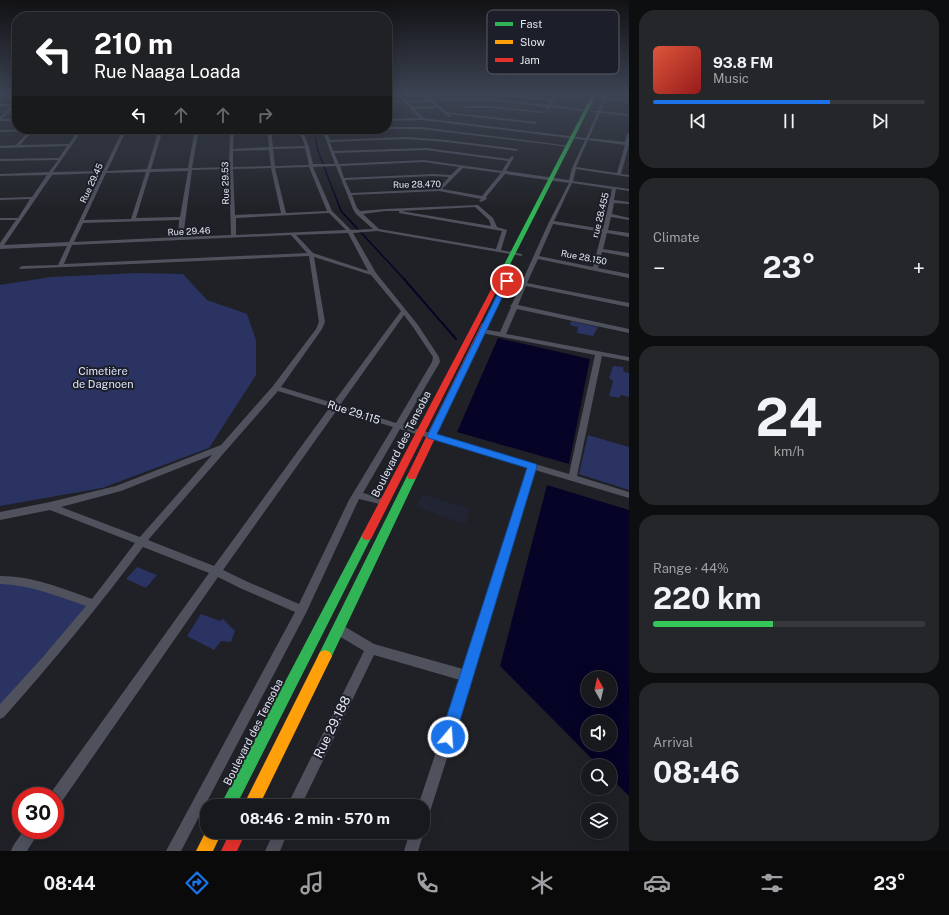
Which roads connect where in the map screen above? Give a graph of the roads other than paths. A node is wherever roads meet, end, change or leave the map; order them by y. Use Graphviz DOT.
graph roads {
  1 [pos="403,133"];
  2 [pos="456,133"];
  3 [pos="467,133"];
  4 [pos="471,133"];
  5 [pos="533,133"];
  6 [pos="578,133"];
  7 [pos="588,133"];
  8 [pos="28,134"];
  9 [pos="75,134"];
  10 [pos="77,134"];
  11 [pos="123,134"];
  12 [pos="159,134"];
  13 [pos="196,134"];
  14 [pos="232,134"];
  15 [pos="269,134"];
  16 [pos="302,134"];
  17 [pos="326,134"];
  18 [pos="629,134"];
  19 [pos="407,138"];
  20 [pos="587,139"];
  21 [pos="328,140"];
  22 [pos="522,140"];
  23 [pos="573,140"];
  24 [pos="446,141"];
  25 [pos="628,144"];
  26 [pos="68,145"];
  27 [pos="17,146"];
  28 [pos="0,147"];
  29 [pos="307,147"];
  30 [pos="272,148"];
  31 [pos="416,148"];
  32 [pos="233,150"];
  33 [pos="517,150"];
  34 [pos="332,152"];
  35 [pos="624,154"];
  36 [pos="629,155"];
  37 [pos="58,159"];
  38 [pos="0,160"];
  39 [pos="509,160"];
  40 [pos="424,161"];
  41 [pos="337,165"];
  42 [pos="273,166"];
  43 [pos="312,166"];
  44 [pos="462,166"];
  45 [pos="231,167"];
  46 [pos="574,168"];
  47 [pos="191,169"];
  48 [pos="148,170"];
  49 [pos="104,172"];
  50 [pos="503,173"];
  51 [pos="48,174"];
  52 [pos="619,174"];
  53 [pos="0,175"];
  54 [pos="452,176"];
  55 [pos="629,176"];
  56 [pos="342,178"];
  57 [pos="554,180"];
  58 [pos="571,182"];
  59 [pos="614,188"];
  60 [pos="439,190"];
  61 [pos="629,190"];
  62 [pos="349,194"];
  63 [pos="31,198"];
  64 [pos="485,198"];
  65 [pos="0,199"];
  66 [pos="612,201"];
  67 [pos="629,203"];
  68 [pos="476,206"];
  69 [pos="385,210"];
  70 [pos="330,212"];
  71 [pos="358,213"];
  72 [pos="284,215"];
  73 [pos="610,215"];
  74 [pos="234,217"];
  75 [pos="182,218"];
  76 [pos="17,219"];
  77 [pos="629,219"];
  78 [pos="0,220"];
  79 [pos="133,220"];
  80 [pos="82,222"];
  81 [pos="551,222"];
  82 [pos="495,229"];
  83 [pos="377,230"];
  84 [pos="605,231"];
  85 [pos="350,232"];
  86 [pos="292,234"];
  87 [pos="629,235"];
  88 [pos="234,237"];
  89 [pos="180,238"];
  90 [pos="71,244"];
  91 [pos="0,247"];
  92 [pos="599,250"];
  93 [pos="498,252"];
  94 [pos="311,254"];
  95 [pos="516,255"];
  96 [pos="629,255"];
  97 [pos="536,257"];
  98 [pos="60,266"];
  99 [pos="22,268"];
  100 [pos="595,268"];
  101 [pos="373,274"];
  102 [pos="629,276"];
  103 [pos="524,284"];
  104 [pos="629,305"];
  105 [pos="513,306"];
  106 [pos="404,311"];
  107 [pos="482,331"];
  108 [pos="629,331"];
  109 [pos="502,334"];
  110 [pos="599,353"];
  111 [pos="629,359"];
  112 [pos="276,388"];
  113 [pos="335,405"];
  114 [pos="397,426"];
  115 [pos="420,433"];
  116 [pos="432,436"];
  117 [pos="223,447"];
  118 [pos="532,466"];
  119 [pos="572,478"];
  120 [pos="357,495"];
  121 [pos="629,495"];
  122 [pos="384,502"];
  123 [pos="50,506"];
  124 [pos="0,516"];
  125 [pos="142,541"];
  126 [pos="216,571"];
  127 [pos="0,580"];
  128 [pos="94,604"];
  129 [pos="302,610"];
  130 [pos="338,629"];
  131 [pos="371,649"];
  132 [pos="467,676"];
  133 [pos="0,713"];
  134 [pos="63,787"];
  135 [pos="232,799"];
  136 [pos="254,799"];
  137 [pos="297,799"];
  138 [pos="427,799"];
  139 [pos="27,839"];
  140 [pos="210,839"];
  141 [pos="235,839"];
  142 [pos="278,839"];
  143 [pos="415,839"];
  144 [pos="18,851"];
  145 [pos="173,851"];
  146 [pos="204,851"];
  147 [pos="229,851"];
  148 [pos="272,851"];
  149 [pos="411,851"];
  1 -- 19 [label="street"];
  2 -- 24 [label="street"];
  3 -- 4 [label="street"];
  4 -- 22 [label="street"];
  5 -- 23 [label="street"];
  6 -- 23 [label="main road, Boulevard des Tensoba"];
  7 -- 20 [label="street"];
  8 -- 27 [label="street"];
  9 -- 26 [label="street"];
  10 -- 26 [label="street"];
  11 -- 49 [label="street, Rue 29.45"];
  12 -- 48 [label="street"];
  13 -- 47 [label="street"];
  14 -- 32 [label="street, Rue 29.53"];
  15 -- 30 [label="street"];
  16 -- 29 [label="street"];
  17 -- 21 [label="street"];
  18 -- 25 [label="street"];
  19 -- 21 [label="street"];
  19 -- 24 [label="street"];
  19 -- 31 [label="street"];
  20 -- 23 [label="street"];
  20 -- 25 [label="street"];
  20 -- 46 [label="street"];
  21 -- 34 [label="street"];
  22 -- 23 [label="street"];
  22 -- 33 [label="street"];
  23 -- 57 [label="main road, Boulevard des Tensoba"];
  24 -- 33 [label="street"];
  25 -- 35 [label="street"];
  26 -- 27 [label="street"];
  26 -- 37 [label="street"];
  27 -- 28 [label="street"];
  29 -- 30 [label="street"];
  29 -- 43 [label="street"];
  30 -- 32 [label="street"];
  30 -- 42 [label="street"];
  31 -- 34 [label="street"];
  31 -- 39 [label="street"];
  31 -- 40 [label="street"];
  32 -- 45 [label="street, Rue 29.53"];
  33 -- 39 [label="street"];
  34 -- 41 [label="street"];
  35 -- 36 [label="street"];
  35 -- 52 [label="street"];
  37 -- 38 [label="street"];
  37 -- 51 [label="street"];
  39 -- 50 [label="street"];
  40 -- 41 [label="street"];
  40 -- 44 [label="street"];
  41 -- 43 [label="street"];
  41 -- 56 [label="street"];
  42 -- 43 [label="street"];
  42 -- 45 [label="street"];
  42 -- 72 [label="street"];
  43 -- 70 [label="street"];
  44 -- 50 [label="street"];
  44 -- 54 [label="street"];
  45 -- 47 [label="street"];
  45 -- 74 [label="street, Rue 29.53"];
  46 -- 52 [label="street"];
  46 -- 58 [label="street"];
  47 -- 48 [label="street"];
  47 -- 75 [label="street"];
  48 -- 49 [label="street"];
  48 -- 79 [label="street"];
  49 -- 51 [label="street"];
  49 -- 80 [label="street, Rue 29.45"];
  50 -- 57 [label="street"];
  50 -- 64 [label="street"];
  51 -- 53 [label="street"];
  51 -- 63 [label="street"];
  52 -- 55 [label="street"];
  54 -- 56 [label="street"];
  54 -- 60 [label="street"];
  56 -- 62 [label="street"];
  57 -- 58 [label="street"];
  57 -- 95 [label="main road, Boulevard des Tensoba"];
  58 -- 59 [label="street"];
  58 -- 81 [label="street"];
  59 -- 61 [label="street"];
  59 -- 66 [label="street, rue 28.455"];
  60 -- 62 [label="street, Rue 28.470"];
  60 -- 64 [label="street, Rue 28.470"];
  62 -- 71 [label="street"];
  63 -- 65 [label="street"];
  63 -- 76 [label="street"];
  64 -- 68 [label="street"];
  66 -- 67 [label="street"];
  66 -- 73 [label="street, rue 28.455"];
  68 -- 69 [label="street"];
  68 -- 82 [label="street"];
  69 -- 71 [label="street"];
  69 -- 82 [label="street"];
  70 -- 72 [label="street"];
  70 -- 85 [label="street"];
  71 -- 83 [label="street"];
  72 -- 74 [label="street"];
  73 -- 77 [label="street"];
  73 -- 84 [label="street, rue 28.455"];
  74 -- 88 [label="street, Rue 29.53"];
  75 -- 79 [label="street"];
  75 -- 89 [label="street"];
  76 -- 78 [label="street"];
  76 -- 91 [label="street"];
  79 -- 80 [label="street"];
  80 -- 90 [label="street, Rue 29.45"];
  81 -- 84 [label="street"];
  81 -- 97 [label="street"];
  82 -- 93 [label="street"];
  83 -- 85 [label="street, Rue 29.46"];
  83 -- 93 [label="street, Rue 29.46"];
  84 -- 87 [label="street"];
  84 -- 92 [label="street, rue 28.455"];
  85 -- 86 [label="street, Rue 29.46"];
  85 -- 101 [label="street"];
  86 -- 88 [label="street, Rue 29.46"];
  86 -- 94 [label="street"];
  88 -- 89 [label="street, Rue 29.46"];
  89 -- 90 [label="street, Rue 29.46"];
  90 -- 91 [label="street, Rue 29.46"];
  90 -- 98 [label="street, Rue 29.45"];
  92 -- 96 [label="street"];
  92 -- 100 [label="street, rue 28.455"];
  93 -- 95 [label="street, Rue 29.46"];
  94 -- 98 [label="street"];
  94 -- 101 [label="street"];
  94 -- 112 [label="street"];
  95 -- 107 [label="main road, Boulevard des Tensoba"];
  95 -- 115 [label="main road, Boulevard des Tensoba"];
  97 -- 100 [label="street, Rue 28.150"];
  97 -- 103 [label="street"];
  98 -- 99 [label="street"];
  100 -- 102 [label="street, Rue 28.150"];
  101 -- 106 [label="street"];
  103 -- 104 [label="street"];
  103 -- 105 [label="street"];
  105 -- 108 [label="street"];
  105 -- 109 [label="street"];
  106 -- 113 [label="street"];
  106 -- 114 [label="street"];
  107 -- 109 [label="street"];
  107 -- 116 [label="main road, Boulevard des Tensoba"];
  109 -- 110 [label="street"];
  110 -- 111 [label="street"];
  110 -- 119 [label="street"];
  112 -- 113 [label="street, Rue 29.115"];
  112 -- 117 [label="street"];
  113 -- 114 [label="street, Rue 29.115"];
  113 -- 126 [label="street"];
  114 -- 115 [label="street, Rue 29.115"];
  114 -- 120 [label="street"];
  115 -- 116 [label="street, Rue 29.115"];
  115 -- 122 [label="main road, Boulevard des Tensoba"];
  116 -- 118 [label="street, Rue 29.115"];
  116 -- 130 [label="main road, Boulevard des Tensoba"];
  117 -- 123 [label="street"];
  117 -- 125 [label="street"];
  118 -- 119 [label="street, Rue 29.115"];
  118 -- 132 [label="street"];
  119 -- 121 [label="street, Rue 29.115"];
  120 -- 122 [label="street"];
  120 -- 129 [label="street"];
  122 -- 135 [label="main road, Boulevard des Tensoba"];
  123 -- 124 [label="street"];
  123 -- 125 [label="street"];
  125 -- 126 [label="street"];
  125 -- 128 [label="street"];
  126 -- 129 [label="street"];
  126 -- 134 [label="street"];
  127 -- 128 [label="street"];
  128 -- 133 [label="street"];
  129 -- 145 [label="street"];
  130 -- 131 [label="street"];
  130 -- 136 [label="main road, Boulevard des Tensoba"];
  131 -- 132 [label="street"];
  131 -- 137 [label="street, Rue 29.188"];
  132 -- 138 [label="street"];
  139 -- 144 [label="street"];
  140 -- 146 [label="main road"];
  141 -- 147 [label="main road"];
  142 -- 148 [label="street"];
  143 -- 149 [label="street"];
}
